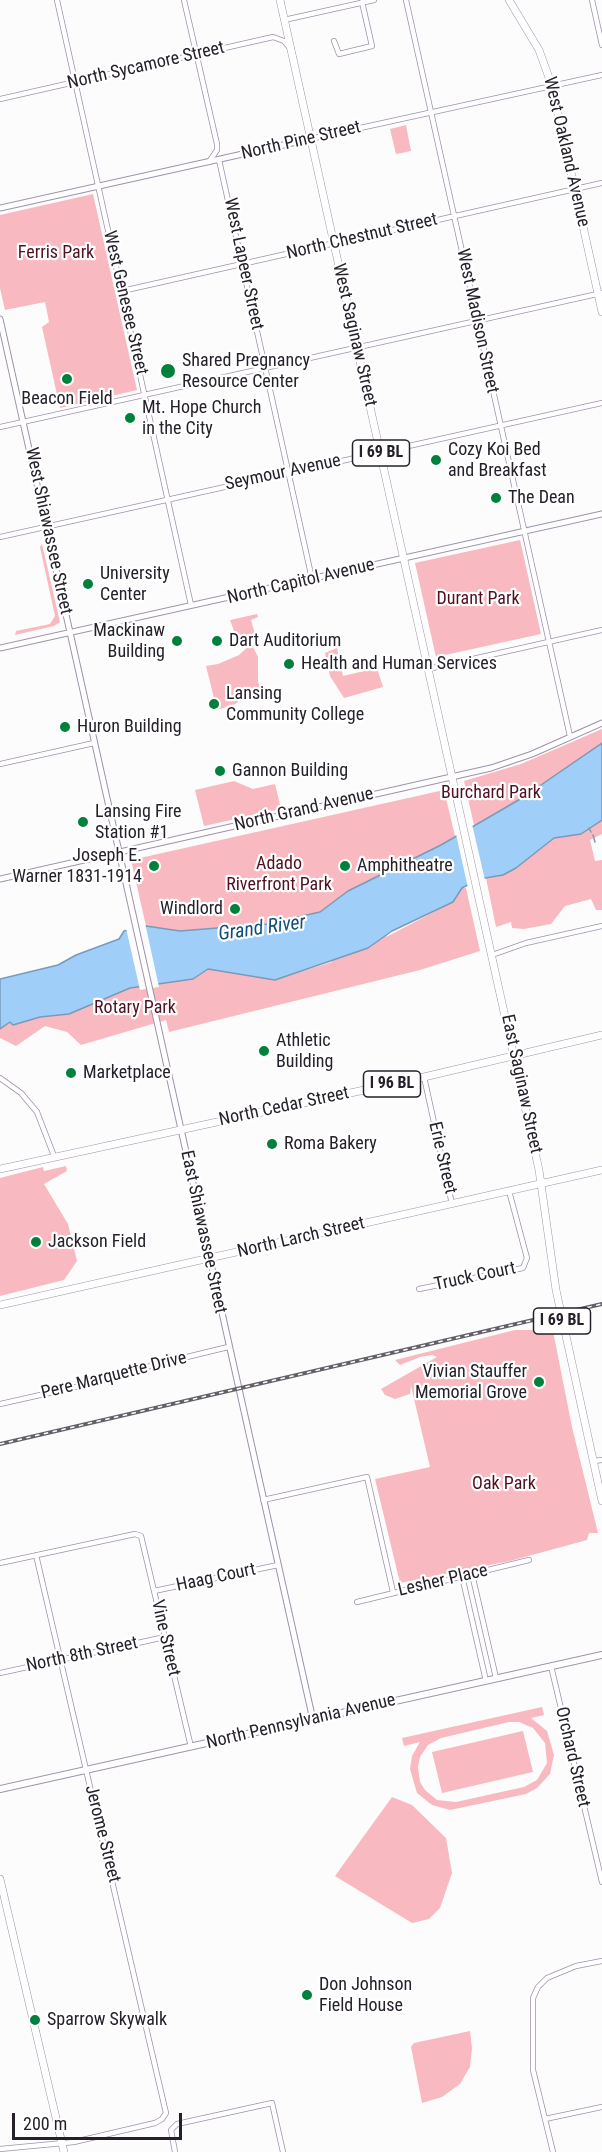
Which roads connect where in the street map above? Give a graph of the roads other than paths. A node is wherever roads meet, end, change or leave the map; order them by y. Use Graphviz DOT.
graph roads {
  1 [pos="57,0"];
  2 [pos="184,0"];
  3 [pos="279,0"];
  4 [pos="374,0"];
  5 [pos="406,0"];
  6 [pos="510,0"];
  7 [pos="592,0"];
  8 [pos="362,2"];
  9 [pos="284,20"];
  10 [pos="334,41"];
  11 [pos="602,45"];
  12 [pos="289,47"];
  13 [pos="197,54"];
  14 [pos="602,75"];
  15 [pos="75,82"];
  16 [pos="552,86"];
  17 [pos="0,99"];
  18 [pos="431,112"];
  19 [pos="310,139"];
  20 [pos="219,160"];
  21 [pos="208,162"];
  22 [pos="602,183"];
  23 [pos="99,187"];
  24 [pos="576,189"];
  25 [pos="0,208"];
  26 [pos="454,216"];
  27 [pos="333,243"];
  28 [pos="243,263"];
  29 [pos="122,291"];
  30 [pos="600,293"];
  31 [pos="602,312"];
  32 [pos="0,319"];
  33 [pos="477,321"];
  34 [pos="357,347"];
  35 [pos="266,368"];
  36 [pos="145,395"];
  37 [pos="602,403"];
  38 [pos="24,422"];
  39 [pos="500,425"];
  40 [pos="0,427"];
  41 [pos="380,452"];
  42 [pos="289,472"];
  43 [pos="168,499"];
  44 [pos="602,514"];
  45 [pos="46,526"];
  46 [pos="523,532"];
  47 [pos="0,537"];
  48 [pos="403,559"];
  49 [pos="312,579"];
  50 [pos="191,605"];
  51 [pos="602,630"];
  52 [pos="70,633"];
  53 [pos="548,642"];
  54 [pos="0,648"];
  55 [pos="428,669"];
  56 [pos="602,723"];
  57 [pos="570,736"];
  58 [pos="94,744"];
  59 [pos="0,764"];
  60 [pos="453,776"];
  61 [pos="118,853"];
  62 [pos="0,879"];
  63 [pos="602,926"];
  64 [pos="492,955"];
  65 [pos="602,1035"];
  66 [pos="514,1055"];
  67 [pos="424,1077"];
  68 [pos="0,1078"];
  69 [pos="180,1128"];
  70 [pos="54,1156"];
  71 [pos="0,1169"];
  72 [pos="602,1170"];
  73 [pos="542,1183"];
  74 [pos="509,1191"];
  75 [pos="452,1204"];
  76 [pos="208,1259"];
  77 [pos="419,1289"];
  78 [pos="0,1305"];
  79 [pos="228,1347"];
  80 [pos="0,1404"];
  81 [pos="598,1461"];
  82 [pos="263,1500"];
  83 [pos="602,1501"];
  84 [pos="36,1555"];
  85 [pos="529,1560"];
  86 [pos="0,1563"];
  87 [pos="278,1565"];
  88 [pos="472,1574"];
  89 [pos="462,1576"];
  90 [pos="154,1592"];
  91 [pos="393,1592"];
  92 [pos="357,1602"];
  93 [pos="165,1637"];
  94 [pos="602,1655"];
  95 [pos="60,1660"];
  96 [pos="551,1666"];
  97 [pos="0,1673"];
  98 [pos="496,1678"];
  99 [pos="486,1681"];
  100 [pos="313,1720"];
  101 [pos="191,1747"];
  102 [pos="86,1770"];
  103 [pos="0,1789"];
  104 [pos="0,1879"];
  105 [pos="602,1882"];
  106 [pos="3,1901"];
  107 [pos="602,1961"];
  108 [pos="602,2107"];
  109 [pos="545,2120"];
  110 [pos="62,2144"];
  111 [pos="0,2149"];
  112 [pos="64,2152"];
  113 [pos="175,2152"];
  114 [pos="283,2152"];
  115 [pos="553,2152"];
  1 -- 15 [label="street, West Genesee Street"];
  2 -- 13 [label="street"];
  3 -- 9 [label="main road, West Saginaw Street / I 69 BL"];
  4 -- 8 [label="street"];
  5 -- 18 [label="street, West Madison Street"];
  6 -- 16 [label="main road, West Oakland Avenue"];
  7 -- 11 [label="street"];
  8 -- 9 [label="street"];
  8 -- 10 [label="street"];
  9 -- 12 [label="main road, West Saginaw Street / I 69 BL"];
  12 -- 13 [label="street, North Sycamore Street"];
  12 -- 19 [label="main road, West Saginaw Street / I 69 BL"];
  13 -- 15 [label="street, North Sycamore Street"];
  13 -- 21 [label="street"];
  14 -- 16 [label="street, North Pine Street"];
  15 -- 17 [label="street, North Sycamore Street"];
  15 -- 23 [label="street, West Genesee Street"];
  16 -- 18 [label="street, North Pine Street"];
  16 -- 24 [label="main road, West Oakland Avenue"];
  18 -- 19 [label="street, North Pine Street"];
  18 -- 26 [label="street, West Madison Street"];
  19 -- 20 [label="street, North Pine Street"];
  19 -- 27 [label="main road, West Saginaw Street / I 69 BL"];
  20 -- 21 [label="street, North Pine Street"];
  20 -- 28 [label="street, West Lapeer Street"];
  21 -- 23 [label="street, North Pine Street"];
  22 -- 24 [label="street, North Chestnut Street"];
  23 -- 25 [label="street, North Pine Street"];
  23 -- 29 [label="street, West Genesee Street"];
  24 -- 26 [label="street, North Chestnut Street"];
  24 -- 30 [label="main road, West Oakland Avenue"];
  26 -- 27 [label="street, North Chestnut Street"];
  26 -- 33 [label="street, West Madison Street"];
  27 -- 28 [label="street, North Chestnut Street"];
  27 -- 34 [label="main road, West Saginaw Street / I 69 BL"];
  28 -- 29 [label="street, North Chestnut Street"];
  28 -- 35 [label="street, West Lapeer Street"];
  29 -- 36 [label="street, West Genesee Street"];
  30 -- 31 [label="main road, West Oakland Avenue"];
  30 -- 33 [label="street"];
  32 -- 38 [label="street, West Shiawassee Street"];
  33 -- 34 [label="street"];
  33 -- 39 [label="street, West Madison Street"];
  34 -- 35 [label="street"];
  34 -- 41 [label="main road, West Saginaw Street / I 69 BL"];
  35 -- 36 [label="street"];
  35 -- 42 [label="street, West Lapeer Street"];
  36 -- 38 [label="street"];
  36 -- 43 [label="street, West Genesee Street"];
  37 -- 39 [label="street, Seymour Avenue"];
  38 -- 40 [label="street"];
  38 -- 45 [label="street, West Shiawassee Street"];
  39 -- 41 [label="street, Seymour Avenue"];
  39 -- 46 [label="street, West Madison Street"];
  41 -- 42 [label="street, Seymour Avenue"];
  41 -- 48 [label="main road, West Saginaw Street / I 69 BL"];
  42 -- 43 [label="street, Seymour Avenue"];
  42 -- 49 [label="street, West Lapeer Street"];
  43 -- 45 [label="street, Seymour Avenue"];
  43 -- 50 [label="street, West Genesee Street"];
  44 -- 46 [label="street, North Capitol Avenue"];
  45 -- 47 [label="street, Seymour Avenue"];
  45 -- 52 [label="street, West Shiawassee Street"];
  46 -- 48 [label="street, North Capitol Avenue"];
  46 -- 53 [label="street, West Madison Street"];
  48 -- 49 [label="street, North Capitol Avenue"];
  48 -- 55 [label="main road, West Saginaw Street / I 69 BL"];
  49 -- 50 [label="street, North Capitol Avenue"];
  50 -- 52 [label="street, North Capitol Avenue"];
  51 -- 53 [label="street"];
  52 -- 54 [label="street, North Capitol Avenue"];
  52 -- 58 [label="street, West Shiawassee Street"];
  53 -- 55 [label="street"];
  53 -- 57 [label="street, West Madison Street"];
  55 -- 60 [label="main road, East Saginaw Street / I 69 BL"];
  56 -- 57 [label="street, North Grand Avenue"];
  57 -- 60 [label="street, North Grand Avenue"];
  58 -- 59 [label="street"];
  58 -- 61 [label="street, East Shiawassee Street"];
  60 -- 61 [label="street, North Grand Avenue"];
  60 -- 64 [label="main road, East Saginaw Street / I 69 BL"];
  61 -- 62 [label="street, North Grand Avenue"];
  61 -- 69 [label="street, East Shiawassee Street"];
  63 -- 64 [label="street"];
  64 -- 66 [label="main road, East Saginaw Street / I 69 BL"];
  65 -- 66 [label="main road, North Cedar Street / I 96 BL"];
  66 -- 67 [label="main road, North Cedar Street / I 96 BL"];
  66 -- 73 [label="main road, East Saginaw Street / I 69 BL"];
  67 -- 69 [label="main road, North Cedar Street / I 96 BL"];
  67 -- 75 [label="street, Erie Street"];
  68 -- 70 [label="street"];
  69 -- 70 [label="main road, North Cedar Street / I 96 BL"];
  69 -- 76 [label="street, East Shiawassee Street"];
  70 -- 71 [label="main road, North Cedar Street / I 96 BL"];
  72 -- 73 [label="main road, North Larch Street"];
  73 -- 74 [label="main road, North Larch Street"];
  73 -- 81 [label="main road, East Saginaw Street / I 69 BL"];
  74 -- 75 [label="main road, North Larch Street"];
  74 -- 77 [label="street, Truck Court"];
  75 -- 76 [label="main road, North Larch Street"];
  76 -- 78 [label="main road, North Larch Street"];
  76 -- 79 [label="street, East Shiawassee Street"];
  79 -- 80 [label="street, Pere Marquette Drive"];
  79 -- 82 [label="street, East Shiawassee Street"];
  81 -- 83 [label="main road, East Saginaw Street / I 69 BL"];
  82 -- 87 [label="street, East Shiawassee Street"];
  82 -- 91 [label="street"];
  84 -- 86 [label="street"];
  84 -- 90 [label="street, Vine Street"];
  84 -- 95 [label="street, Jerome Street"];
  85 -- 88 [label="street, Lesher Place"];
  87 -- 90 [label="street, Haag Court"];
  87 -- 100 [label="street, East Shiawassee Street"];
  88 -- 89 [label="street, Lesher Place"];
  88 -- 98 [label="street"];
  89 -- 91 [label="street, Lesher Place"];
  89 -- 99 [label="street"];
  90 -- 93 [label="street, Vine Street"];
  91 -- 92 [label="street, Lesher Place"];
  93 -- 95 [label="street, North 8th Street"];
  93 -- 101 [label="street, Vine Street"];
  94 -- 96 [label="main road, North Pennsylvania Avenue"];
  95 -- 97 [label="street, North 8th Street"];
  95 -- 102 [label="street, Jerome Street"];
  96 -- 98 [label="main road, North Pennsylvania Avenue"];
  96 -- 105 [label="street, Orchard Street"];
  98 -- 99 [label="main road, North Pennsylvania Avenue"];
  99 -- 100 [label="main road, North Pennsylvania Avenue"];
  100 -- 101 [label="main road, North Pennsylvania Avenue"];
  101 -- 102 [label="main road, North Pennsylvania Avenue"];
  102 -- 103 [label="main road, North Pennsylvania Avenue"];
  102 -- 110 [label="street, Jerome Street"];
  104 -- 106 [label="main road"];
  106 -- 110 [label="main road"];
  107 -- 109 [label="street"];
  108 -- 109 [label="street"];
  109 -- 115 [label="street"];
  110 -- 111 [label="street"];
  110 -- 112 [label="main road"];
  113 -- 114 [label="street"];
}
